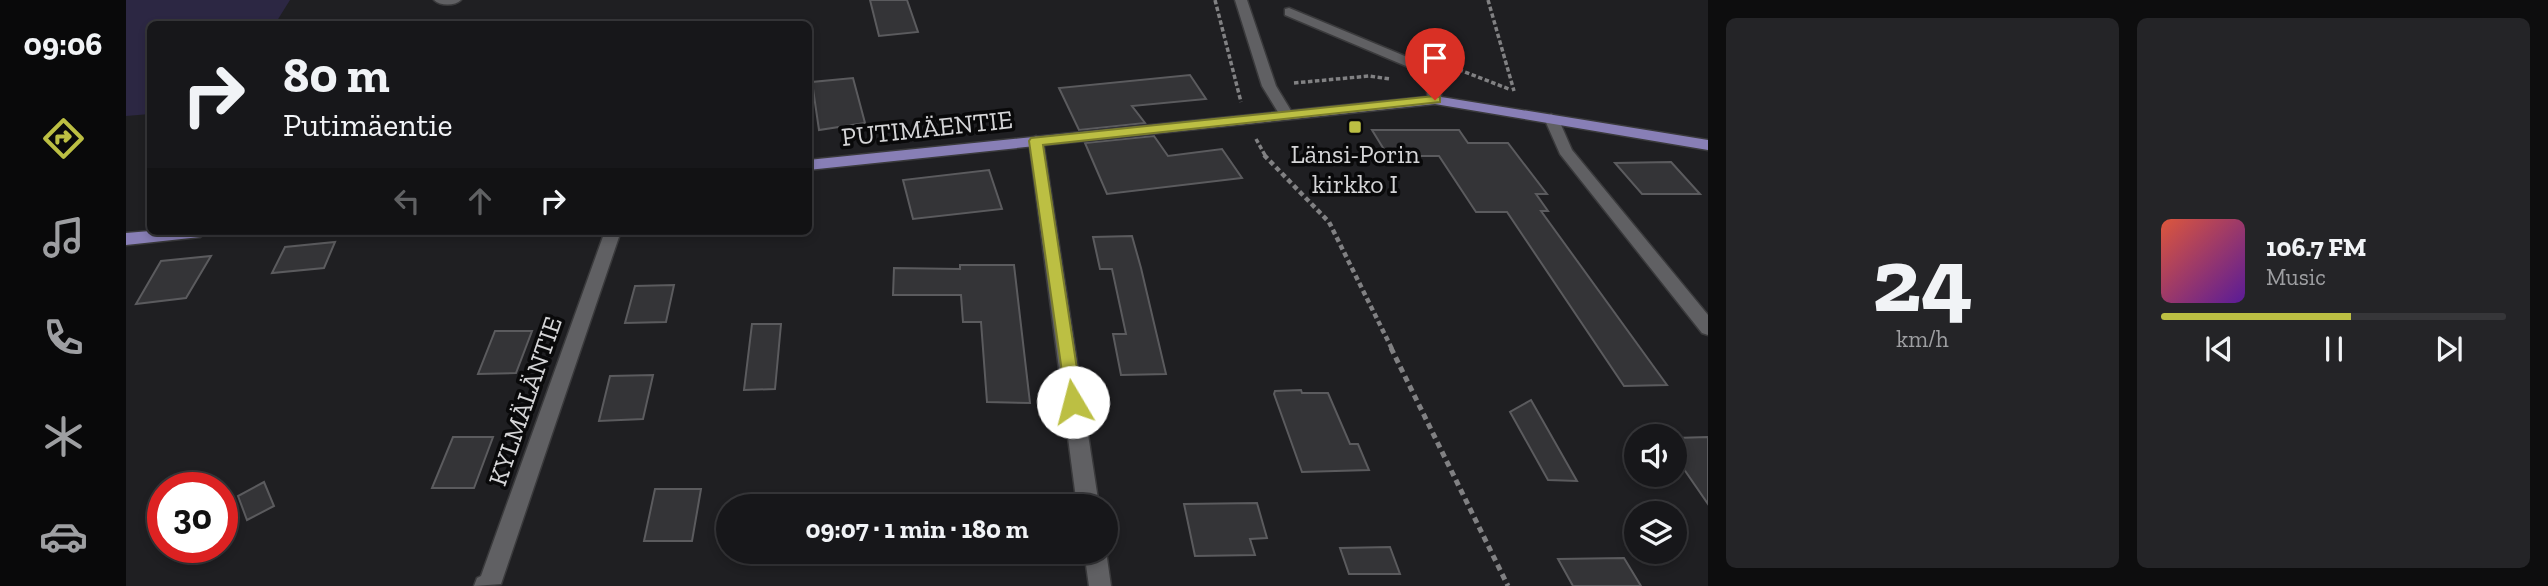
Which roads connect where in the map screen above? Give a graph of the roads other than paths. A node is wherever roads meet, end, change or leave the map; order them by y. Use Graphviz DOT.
graph roads {
  1 [pos="440,0"];
  2 [pos="455,0"];
  3 [pos="1241,0"];
  4 [pos="1289,12"];
  5 [pos="1435,100"];
  6 [pos="1286,114"];
  7 [pos="1551,118"];
  8 [pos="1036,141"];
  9 [pos="1708,145"];
  10 [pos="812,165"];
  11 [pos="163,235"];
  12 [pos="611,235"];
  13 [pos="126,239"];
  14 [pos="1708,328"];
  15 [pos="1086,494"];
  16 [pos="1097,564"];
  17 [pos="485,586"];
  18 [pos="1100,586"];
  1 -- 2 [label="street"];
  3 -- 6 [label="street"];
  4 -- 5 [label="street"];
  5 -- 6 [label="main road, PUTIMÄENTIE"];
  5 -- 7 [label="main road, PUTIMÄENTIE"];
  6 -- 8 [label="main road, PUTIMÄENTIE"];
  7 -- 9 [label="main road, PUTIMÄENTIE"];
  7 -- 14 [label="street"];
  8 -- 10 [label="main road, PUTIMÄENTIE"];
  8 -- 15 [label="street"];
  11 -- 13 [label="main road"];
  12 -- 17 [label="street, KYLMÄLÄNTIE"];
  16 -- 18 [label="street"];
}
